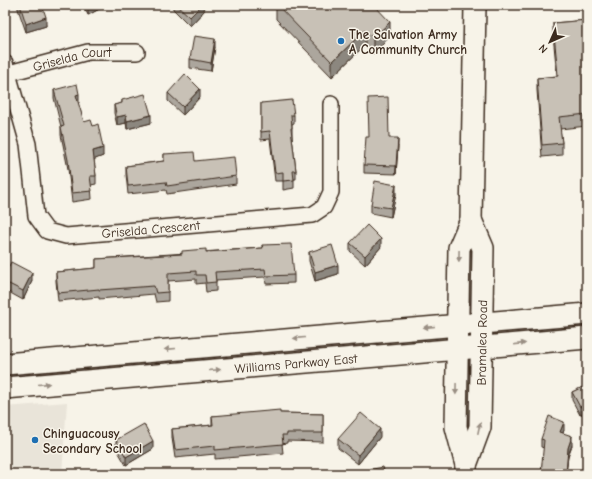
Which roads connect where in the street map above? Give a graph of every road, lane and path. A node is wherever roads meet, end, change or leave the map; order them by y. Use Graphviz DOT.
graph roads {
  1 [pos="475,5"];
  2 [pos="137,52"];
  3 [pos="7,68"];
  4 [pos="331,104"];
  5 [pos="471,220"];
  6 [pos="587,314"];
  7 [pos="482,323"];
  8 [pos="457,325"];
  9 [pos="587,338"];
  10 [pos="481,348"];
  11 [pos="457,350"];
  12 [pos="5,364"];
  13 [pos="5,388"];
  14 [pos="466,469"];
  1 -- 5 [label="main road, Bramalea Road"];
  2 -- 3 [label="street, Griselda Court"];
  3 -- 4 [label="street, Griselda Crescent"];
  5 -- 7 [label="main road, Bramalea Road"];
  5 -- 8 [label="main road, Bramalea Road, one-way"];
  6 -- 7 [label="main road, Williams Parkway East"];
  7 -- 8 [label="main road, Williams Parkway East"];
  7 -- 10 [label="main road, Bramalea Road"];
  8 -- 11 [label="main road, Bramalea Road"];
  8 -- 12 [label="main road, Williams Parkway East, one-way"];
  10 -- 9 [label="main road, Williams Parkway East, one-way"];
  10 -- 11 [label="main road, Williams Parkway East"];
  14 -- 10 [label="main road, Bramalea Road, one-way"];
  13 -- 11 [label="main road, Williams Parkway East, one-way"];
  11 -- 14 [label="main road, Bramalea Road, one-way"];
}
